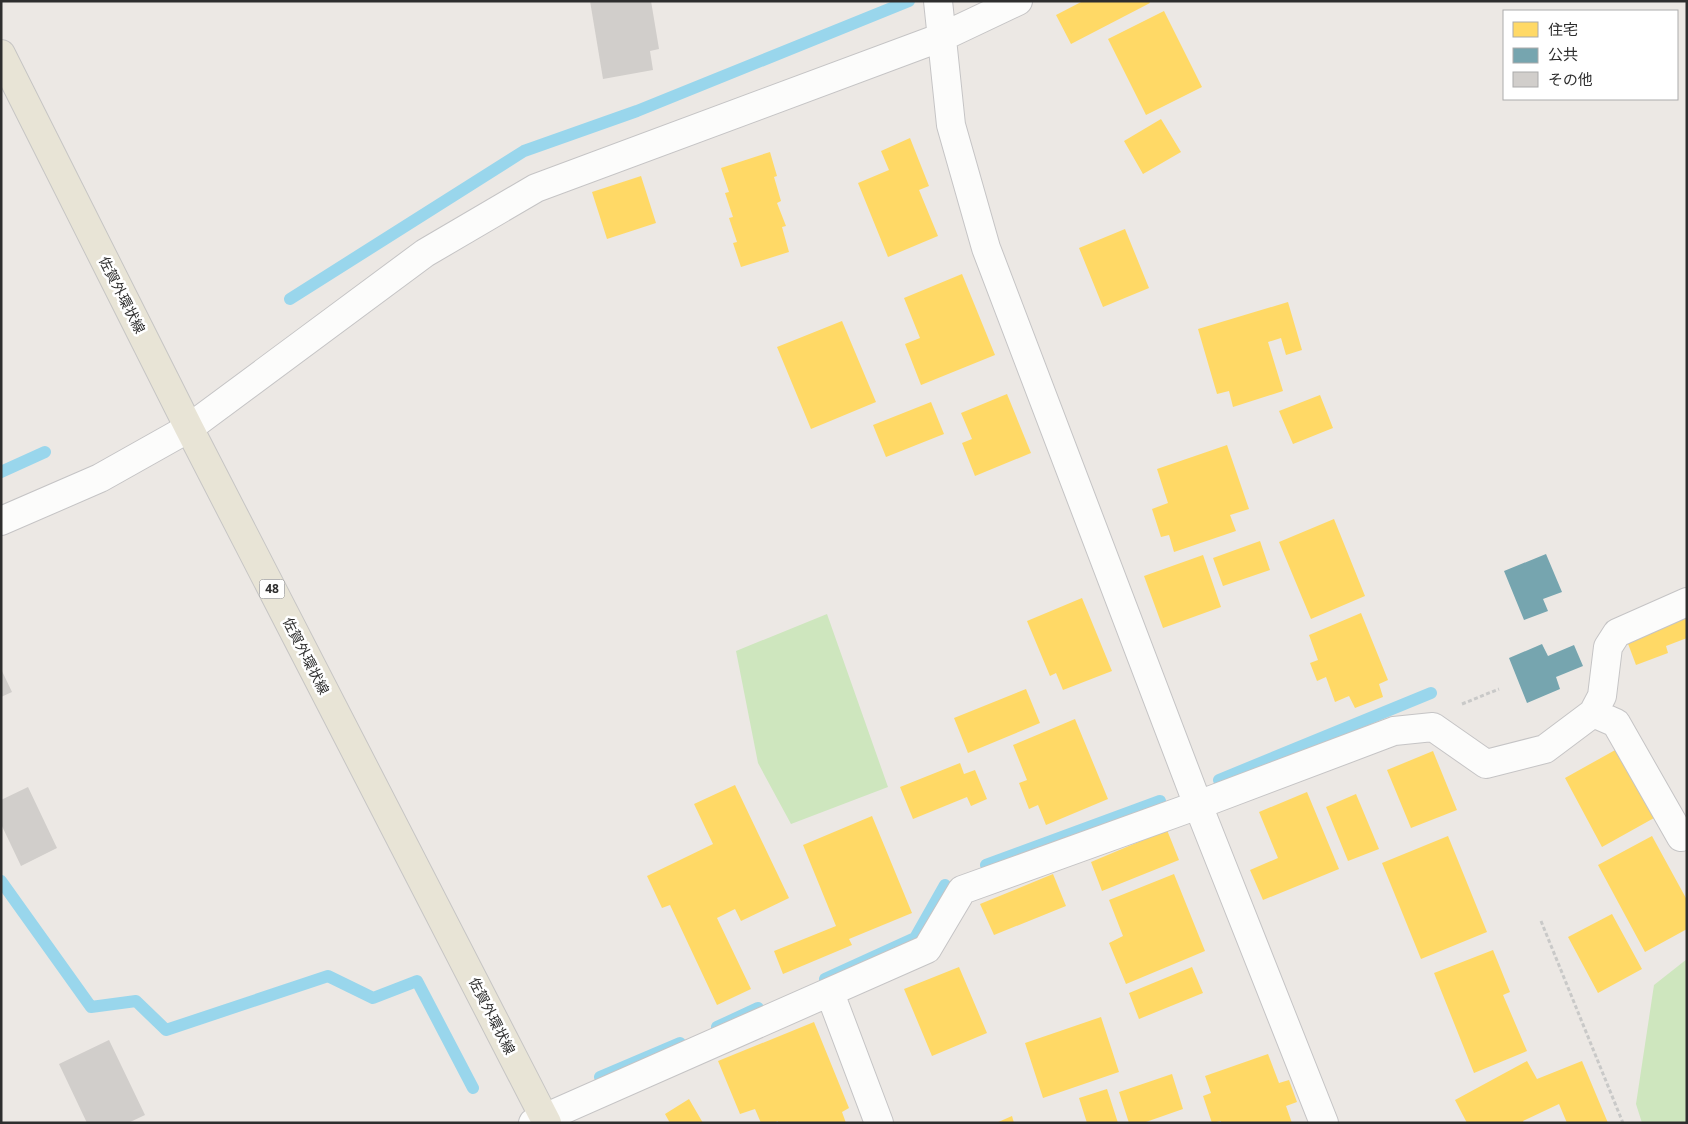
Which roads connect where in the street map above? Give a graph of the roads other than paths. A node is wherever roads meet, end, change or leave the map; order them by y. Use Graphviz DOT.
graph roads {
  1 [pos="1018,1"];
  2 [pos="940,17"];
  3 [pos="1,54"];
  4 [pos="189,428"];
  5 [pos="1,521"];
  6 [pos="1687,602"];
  7 [pos="1593,714"];
  8 [pos="1198,805"];
  9 [pos="1681,837"];
  10 [pos="830,993"];
  11 [pos="542,1121"];
  12 [pos="879,1123"];
  13 [pos="1324,1123"];
  1 -- 2 [label="street"];
  2 -- 4 [label="street"];
  2 -- 8 [label="street"];
  3 -- 4 [label="main road, 佐賀外環状線 / 48"];
  4 -- 5 [label="street"];
  4 -- 11 [label="main road, 佐賀外環状線 / 48"];
  6 -- 7 [label="street"];
  7 -- 8 [label="street"];
  7 -- 9 [label="street"];
  8 -- 10 [label="street"];
  8 -- 13 [label="street"];
  10 -- 11 [label="street"];
  10 -- 12 [label="street"];
}
